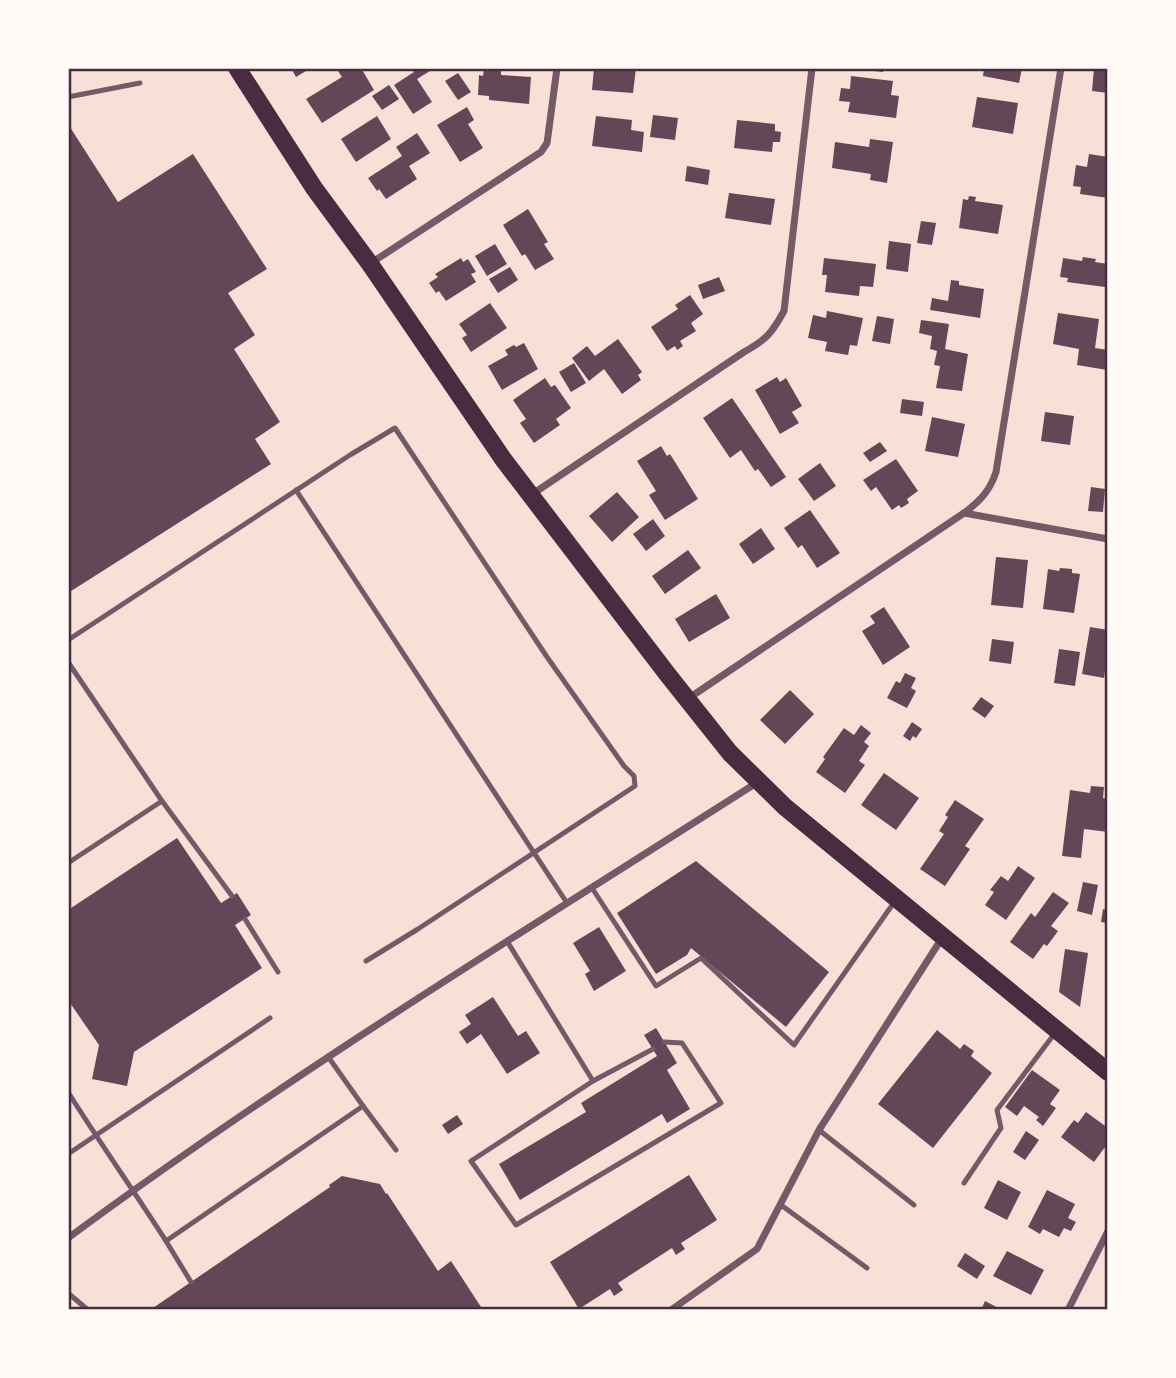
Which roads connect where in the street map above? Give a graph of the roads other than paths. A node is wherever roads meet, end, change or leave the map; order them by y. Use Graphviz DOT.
graph roads {
  1 [pos="237,68"];
  2 [pos="557,68"];
  3 [pos="812,68"];
  4 [pos="1061,68"];
  5 [pos="140,83"];
  6 [pos="68,97"];
  7 [pos="370,264"];
  8 [pos="296,491"];
  9 [pos="531,496"];
  10 [pos="964,513"];
  11 [pos="1108,539"];
  12 [pos="68,640"];
  13 [pos="68,662"];
  14 [pos="687,699"];
  15 [pos="759,782"];
  16 [pos="162,801"];
  17 [pos="534,852"];
  18 [pos="68,863"];
  19 [pos="592,888"];
  20 [pos="232,896"];
  21 [pos="896,899"];
  22 [pos="567,903"];
  23 [pos="245,919"];
  24 [pos="943,937"];
  25 [pos="507,942"];
  26 [pos="366,961"];
  27 [pos="278,972"];
  28 [pos="270,1018"];
  29 [pos="1057,1031"];
  30 [pos="664,1042"];
  31 [pos="653,1049"];
  32 [pos="328,1058"];
  33 [pos="1108,1072"];
  34 [pos="593,1081"];
  35 [pos="68,1092"];
  36 [pos="363,1106"];
  37 [pos="819,1130"];
  38 [pos="96,1136"];
  39 [pos="396,1150"];
  40 [pos="68,1154"];
  41 [pos="964,1183"];
  42 [pos="133,1190"];
  43 [pos="781,1205"];
  44 [pos="915,1205"];
  45 [pos="1108,1231"];
  46 [pos="68,1238"];
  47 [pos="166,1241"];
  48 [pos="867,1268"];
  49 [pos="191,1282"];
  50 [pos="68,1293"];
  51 [pos="681,1307"];
  52 [pos="88,1310"];
  53 [pos="671,1310"];
  54 [pos="1068,1310"];
  1 -- 7 [label="main road"];
  2 -- 7 [label="street"];
  3 -- 9 [label="street"];
  4 -- 10 [label="street"];
  5 -- 6 [label="lane"];
  7 -- 9 [label="main road"];
  8 -- 12 [label="lane"];
  8 -- 17 [label="lane"];
  8 -- 17 [label="lane"];
  9 -- 14 [label="main road"];
  10 -- 11 [label="street"];
  10 -- 14 [label="street"];
  13 -- 16 [label="lane"];
  14 -- 15 [label="main road"];
  15 -- 19 [label="street"];
  15 -- 21 [label="main road"];
  16 -- 18 [label="lane"];
  16 -- 20 [label="lane"];
  17 -- 22 [label="lane"];
  17 -- 26 [label="lane"];
  19 -- 21 [label="lane"];
  19 -- 22 [label="street"];
  21 -- 24 [label="main road"];
  22 -- 25 [label="street"];
  23 -- 27 [label="lane"];
  24 -- 29 [label="main road"];
  24 -- 37 [label="street"];
  25 -- 32 [label="street"];
  25 -- 34 [label="lane"];
  28 -- 38 [label="lane"];
  29 -- 33 [label="main road"];
  29 -- 41 [label="lane"];
  30 -- 34 [label="lane"];
  31 -- 34 [label="lane"];
  32 -- 36 [label="lane"];
  32 -- 42 [label="street"];
  35 -- 38 [label="lane"];
  36 -- 39 [label="lane"];
  36 -- 47 [label="lane"];
  37 -- 43 [label="street"];
  37 -- 44 [label="lane"];
  38 -- 40 [label="lane"];
  38 -- 42 [label="lane"];
  42 -- 46 [label="street"];
  42 -- 47 [label="lane"];
  43 -- 48 [label="lane"];
  43 -- 51 [label="street"];
  45 -- 54 [label="street"];
  47 -- 49 [label="lane"];
  50 -- 52 [label="lane"];
  51 -- 53 [label="street"];
}
